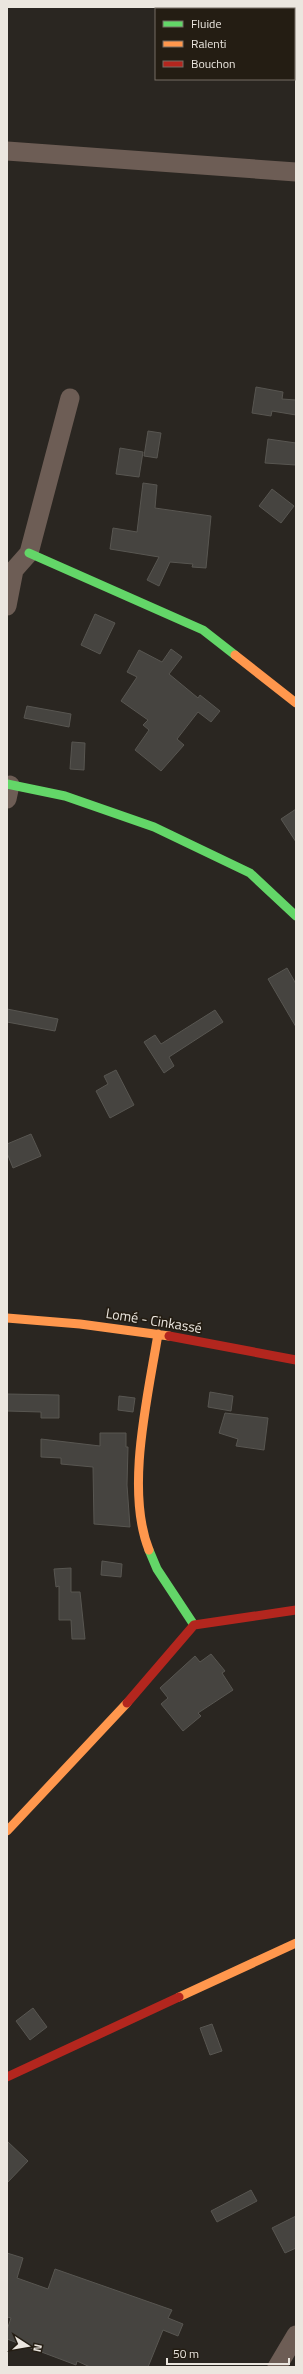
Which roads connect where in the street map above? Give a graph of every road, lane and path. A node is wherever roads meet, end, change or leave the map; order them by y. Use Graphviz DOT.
graph roads {
  1 [pos="7,151"];
  2 [pos="296,172"];
  3 [pos="70,398"];
  4 [pos="29,553"];
  5 [pos="11,568"];
  6 [pos="7,606"];
  7 [pos="293,694"];
  8 [pos="8,790"];
  9 [pos="296,916"];
  10 [pos="7,1318"];
  11 [pos="158,1334"];
  12 [pos="296,1360"];
  13 [pos="296,1610"];
  14 [pos="194,1625"];
  15 [pos="7,1831"];
  16 [pos="296,1943"];
  17 [pos="7,2077"];
  18 [pos="296,2335"];
  19 [pos="277,2367"];
  1 -- 2 [label="street"];
  3 -- 4 [label="street"];
  4 -- 5 [label="street"];
  4 -- 7 [label="main road"];
  5 -- 6 [label="street"];
  8 -- 9 [label="main road"];
  10 -- 11 [label="main road, Lomé - Cinkassé"];
  11 -- 12 [label="main road, Lomé - Cinkassé"];
  11 -- 14 [label="main road"];
  13 -- 14 [label="main road"];
  14 -- 15 [label="main road"];
  16 -- 17 [label="main road"];
  18 -- 19 [label="street"];
}
